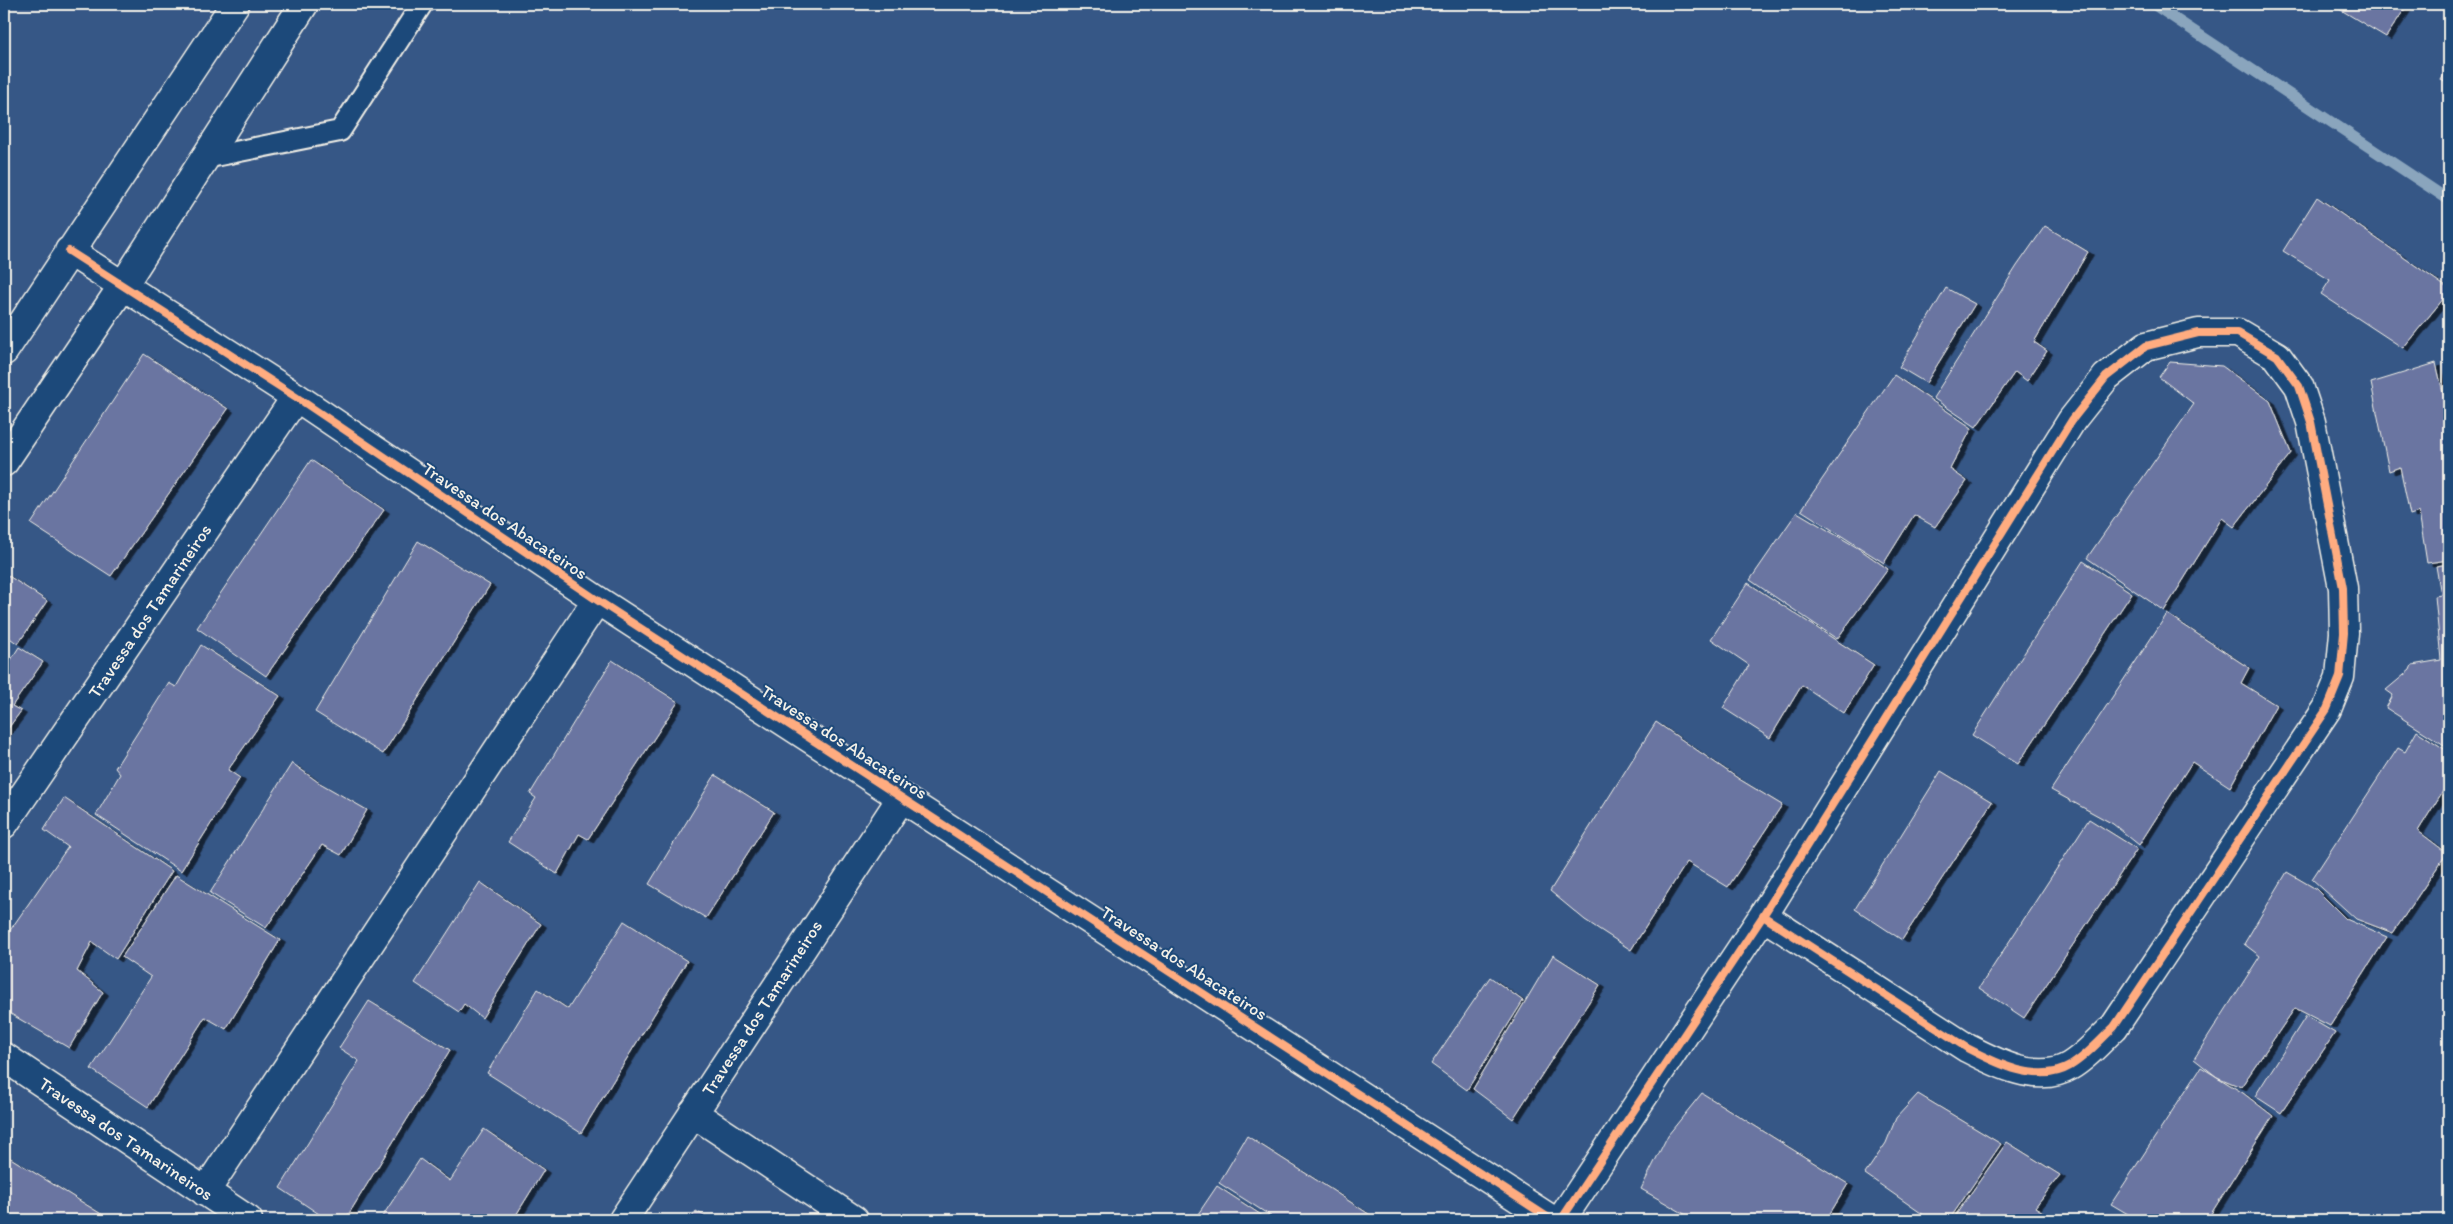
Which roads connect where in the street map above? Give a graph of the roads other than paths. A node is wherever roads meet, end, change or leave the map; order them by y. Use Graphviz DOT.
graph roads {
  1 [pos="235,4"];
  2 [pos="304,4"];
  3 [pos="422,4"];
  4 [pos="205,158"];
  5 [pos="69,251"];
  6 [pos="124,284"];
  7 [pos="4,351"];
  8 [pos="296,397"];
  9 [pos="4,462"];
  10 [pos="596,600"];
  11 [pos="902,797"];
  12 [pos="4,824"];
  13 [pos="1763,916"];
  14 [pos="4,1057"];
  15 [pos="693,1113"];
  16 [pos="205,1192"];
  17 [pos="248,1220"];
  18 [pos="623,1220"];
  19 [pos="854,1220"];
  20 [pos="1552,1220"];
  21 [pos="1561,1220"];
  1 -- 5 [label="street"];
  2 -- 4 [label="street"];
  3 -- 4 [label="lane"];
  4 -- 6 [label="street"];
  5 -- 6 [label="street, Travessa dos Abacateiros"];
  5 -- 7 [label="street"];
  6 -- 8 [label="street, Travessa dos Abacateiros"];
  6 -- 9 [label="street"];
  8 -- 10 [label="street, Travessa dos Abacateiros"];
  8 -- 12 [label="street, Travessa dos Tamarineiros"];
  10 -- 11 [label="street, Travessa dos Abacateiros"];
  10 -- 16 [label="street"];
  11 -- 15 [label="street, Travessa dos Tamarineiros"];
  11 -- 20 [label="street, Travessa dos Abacateiros"];
  13 -- 13 [label="street"];
  13 -- 21 [label="street"];
  14 -- 16 [label="street, Travessa dos Tamarineiros"];
  15 -- 18 [label="street, Travessa dos Tamarineiros"];
  15 -- 19 [label="street"];
  16 -- 17 [label="street, Travessa dos Tamarineiros"];
}
